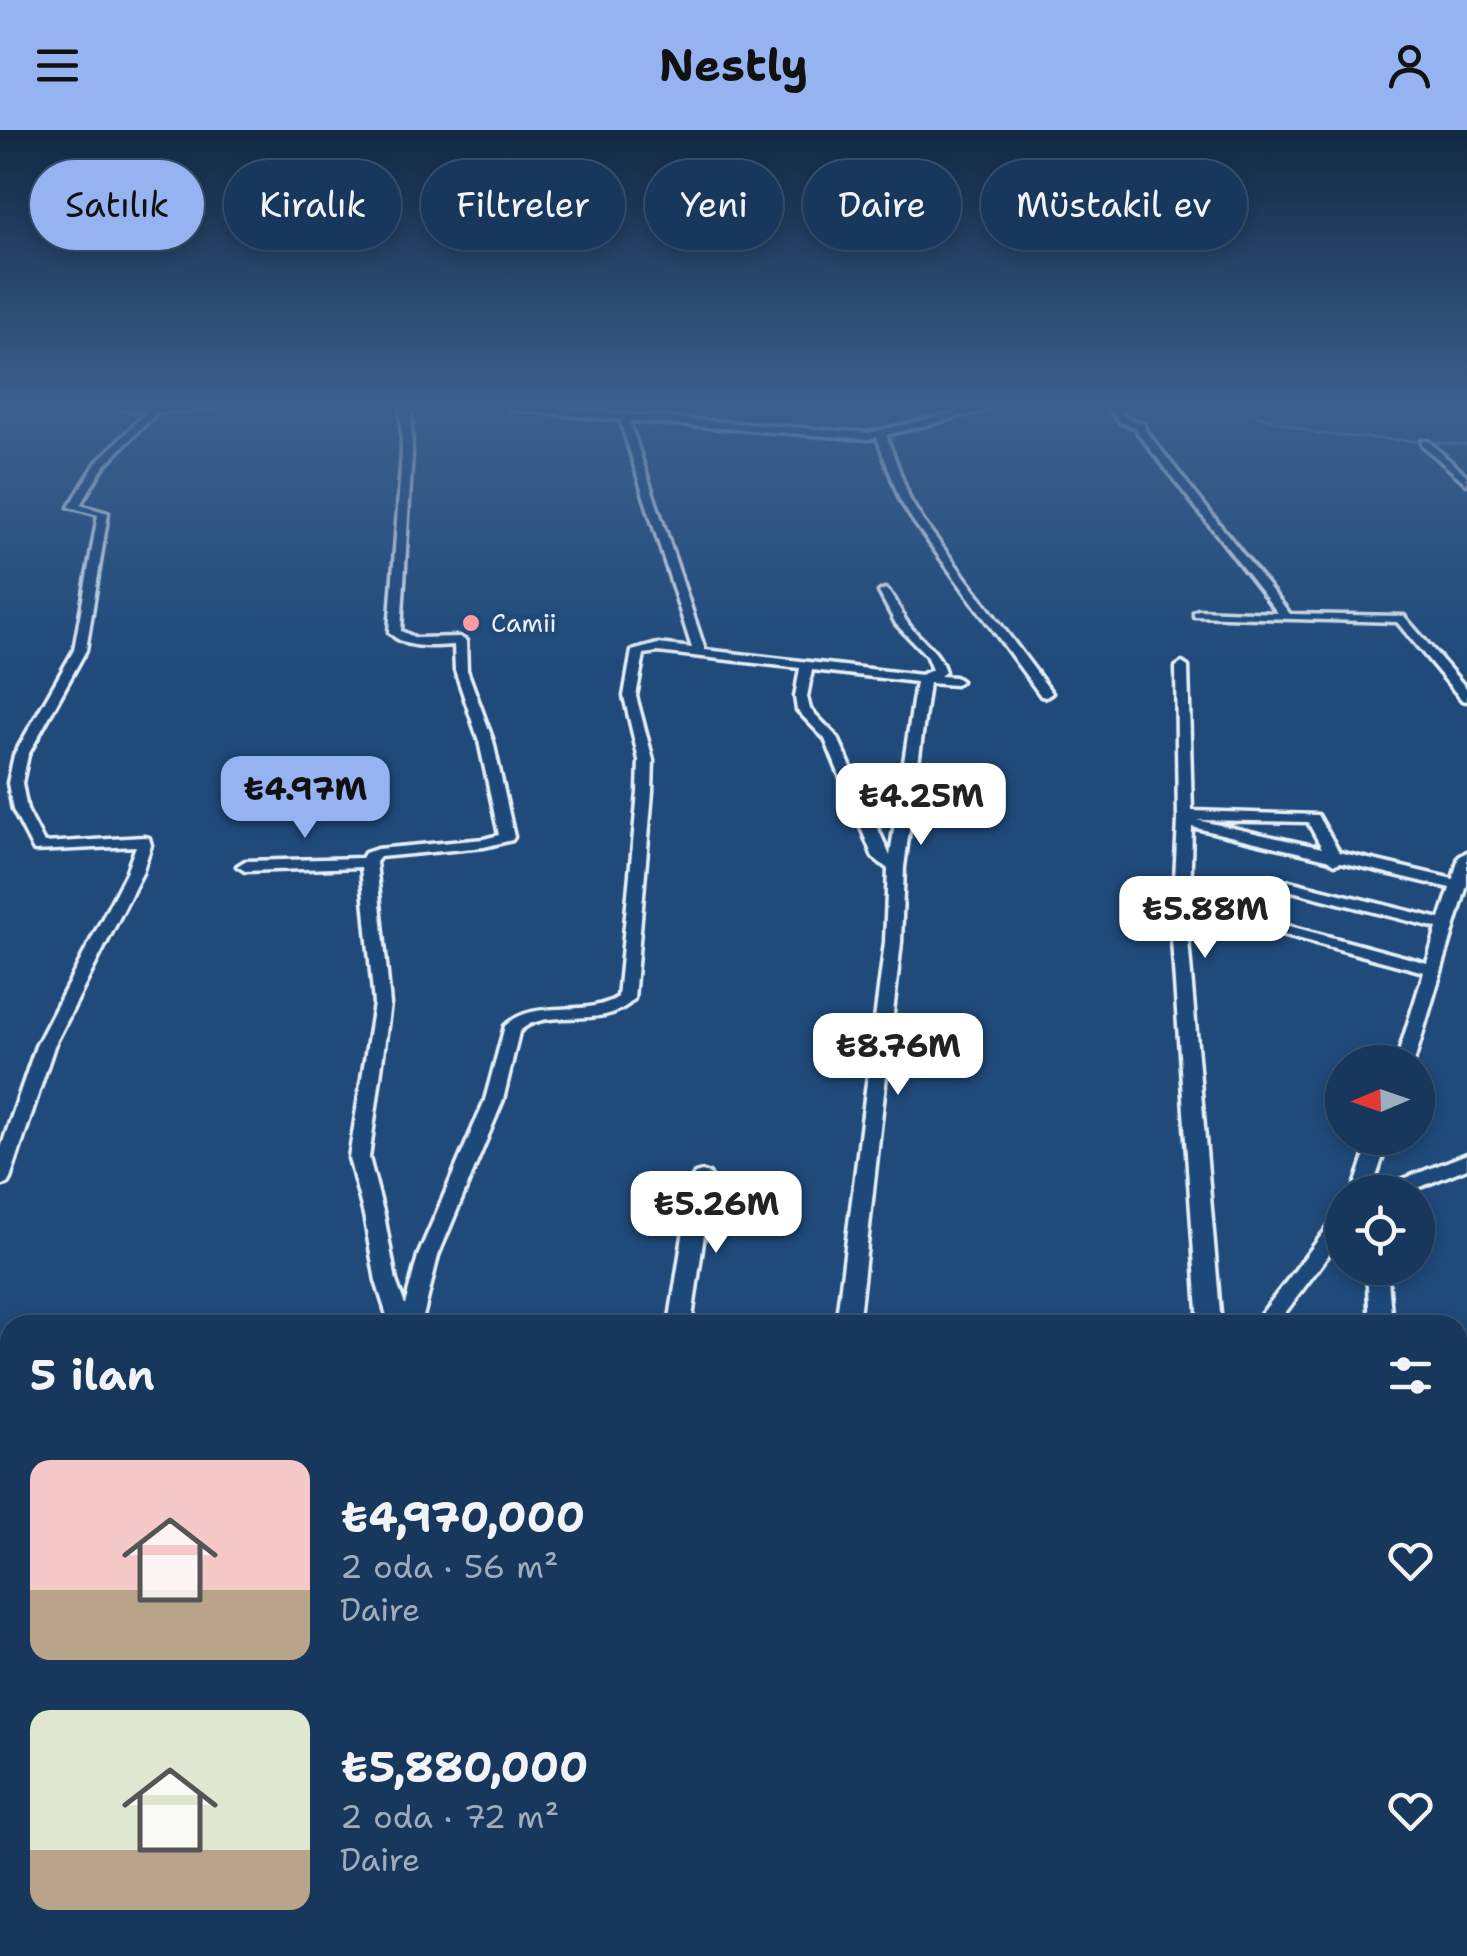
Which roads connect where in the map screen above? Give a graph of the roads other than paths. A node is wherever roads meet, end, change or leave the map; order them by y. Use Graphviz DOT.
graph roads {
  1 [pos="82,494"];
  2 [pos="405,494"];
  3 [pos="649,494"];
  4 [pos="903,494"];
  5 [pos="1190,494"];
  6 [pos="885,592"];
  7 [pos="1198,614"];
  8 [pos="1287,617"];
  9 [pos="700,652"];
  10 [pos="806,667"];
  11 [pos="1182,667"];
  12 [pos="923,679"];
  13 [pos="954,681"];
  14 [pos="1046,693"];
  15 [pos="1467,697"];
  16 [pos="1275,817"];
  17 [pos="1186,818"];
  18 [pos="1283,847"];
  19 [pos="1467,857"];
  20 [pos="1334,858"];
  21 [pos="368,862"];
  22 [pos="244,866"];
  23 [pos="896,867"];
  24 [pos="1459,885"];
  25 [pos="1289,886"];
  26 [pos="1182,902"];
  27 [pos="1447,926"];
  28 [pos="1434,970"];
  29 [pos="1410,1045"];
  30 [pos="1467,1161"];
  31 [pos="1,1174"];
  32 [pos="1432,1175"];
  33 [pos="702,1179"];
  34 [pos="1325,1245"];
  35 [pos="1379,1285"];
  36 [pos="398,1315"];
  37 [pos="413,1315"];
  38 [pos="682,1315"];
  39 [pos="848,1315"];
  40 [pos="1209,1315"];
  41 [pos="1272,1315"];
  42 [pos="1380,1315"];
  1 -- 31 [label="street"];
  2 -- 21 [label="street"];
  3 -- 9 [label="street"];
  4 -- 14 [label="street"];
  5 -- 8 [label="street"];
  6 -- 12 [label="street"];
  7 -- 8 [label="street"];
  8 -- 15 [label="street"];
  9 -- 10 [label="street"];
  9 -- 37 [label="street"];
  10 -- 12 [label="street"];
  10 -- 23 [label="street"];
  11 -- 17 [label="street"];
  12 -- 13 [label="street"];
  12 -- 23 [label="street"];
  16 -- 17 [label="street"];
  16 -- 18 [label="street"];
  16 -- 20 [label="street"];
  17 -- 18 [label="street"];
  17 -- 26 [label="street"];
  18 -- 20 [label="street"];
  19 -- 24 [label="street"];
  20 -- 24 [label="street"];
  21 -- 22 [label="street"];
  21 -- 36 [label="street"];
  23 -- 39 [label="street"];
  24 -- 27 [label="street"];
  25 -- 27 [label="street"];
  26 -- 28 [label="street"];
  26 -- 40 [label="street"];
  27 -- 28 [label="street"];
  28 -- 29 [label="street"];
  30 -- 32 [label="street"];
  33 -- 38 [label="street"];
  34 -- 41 [label="street"];
  35 -- 42 [label="street"];
}
